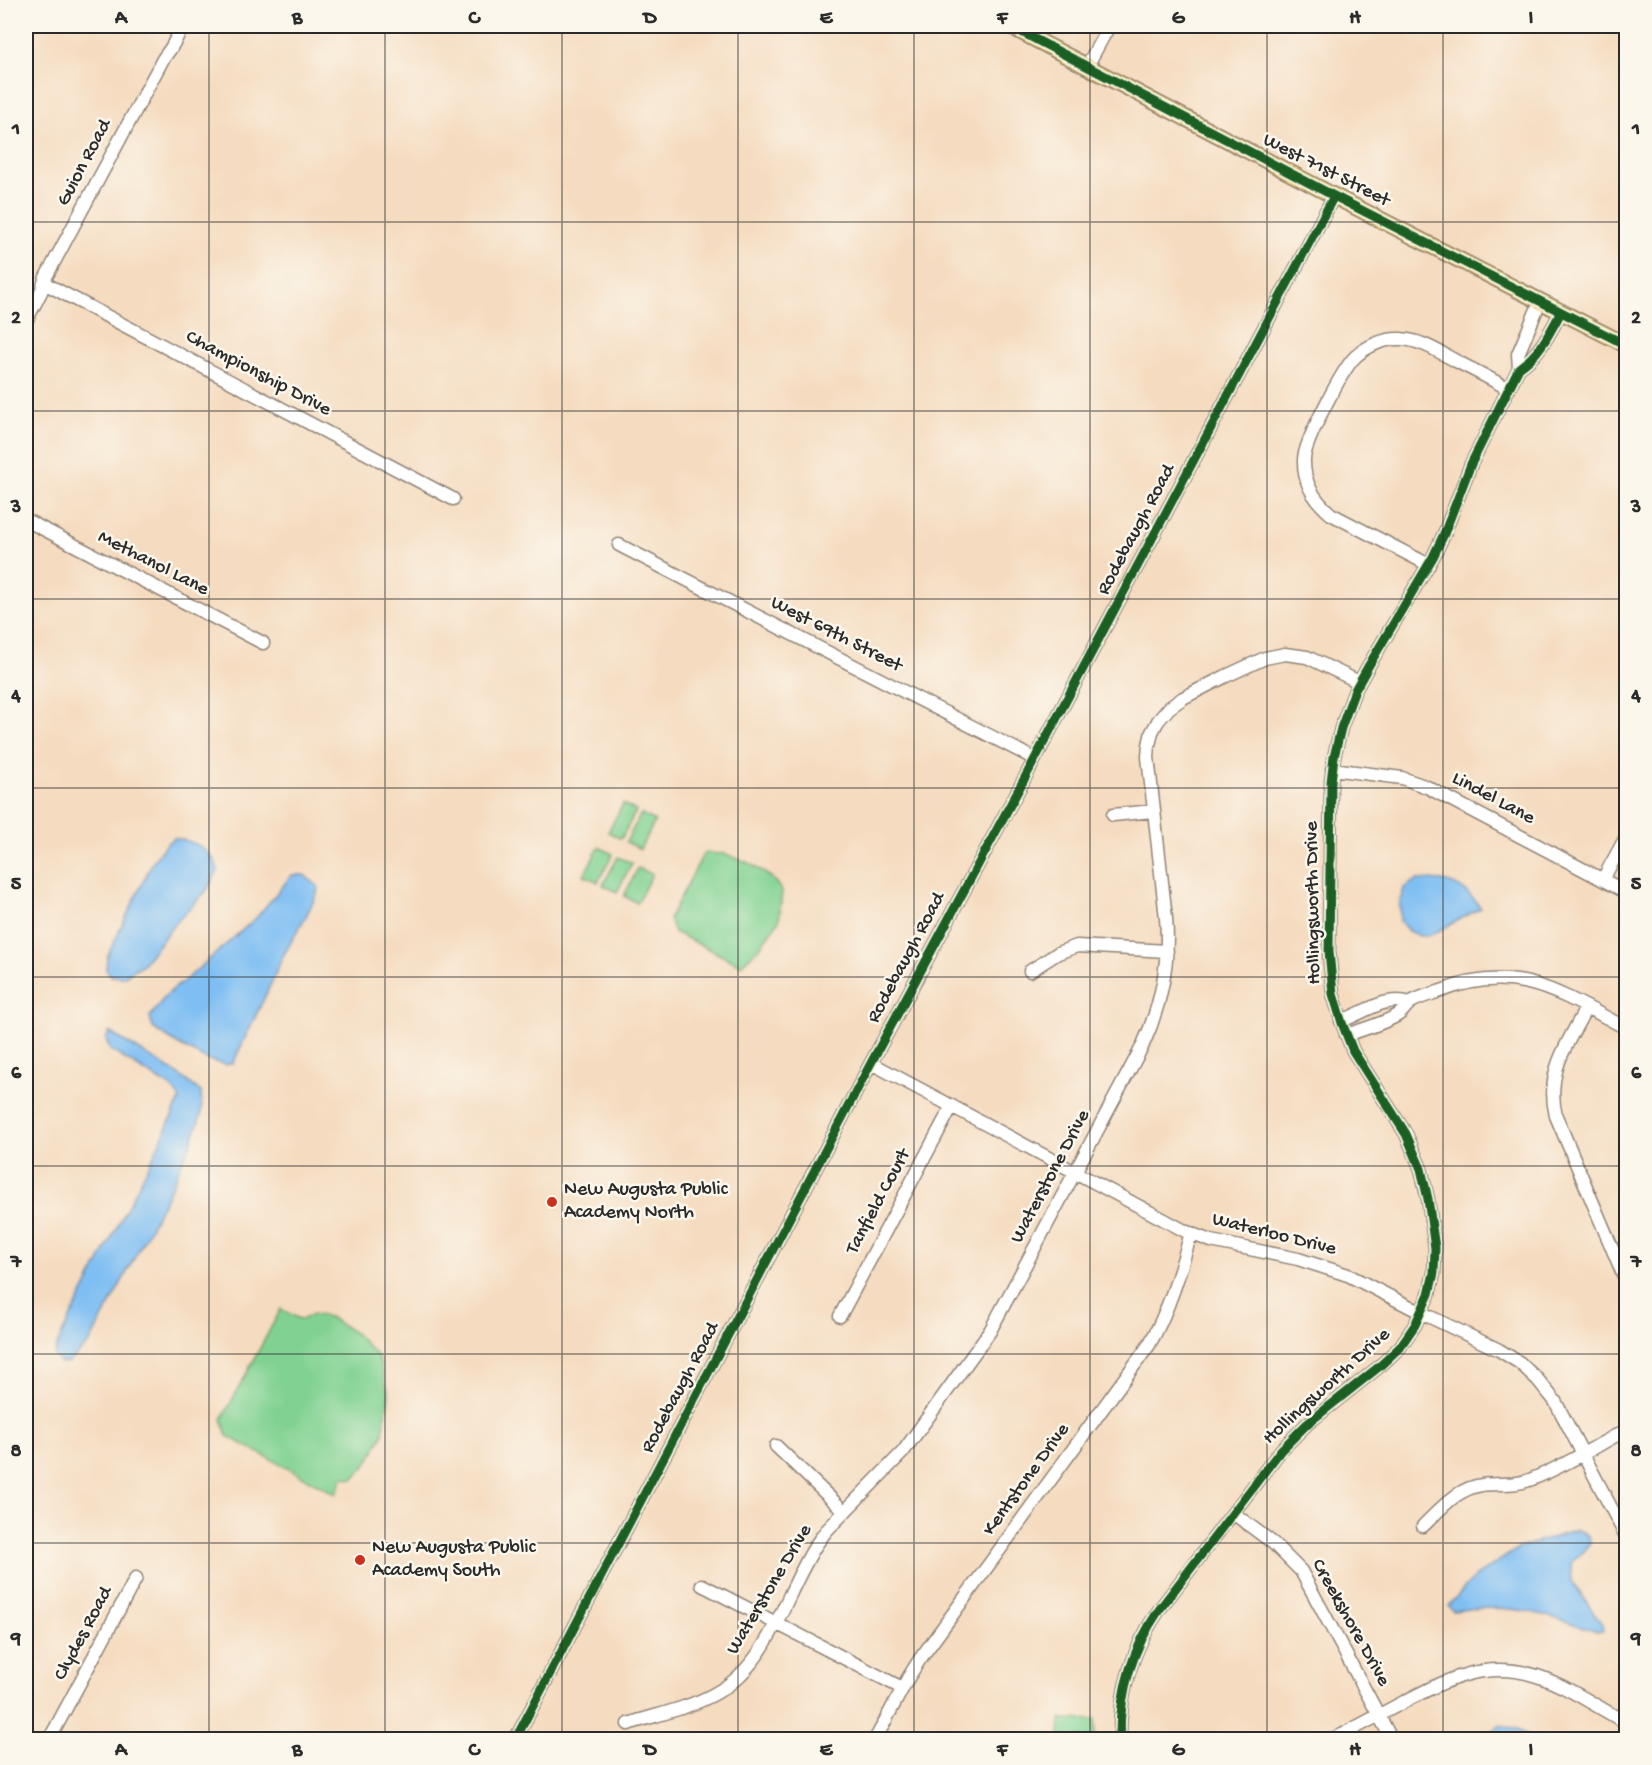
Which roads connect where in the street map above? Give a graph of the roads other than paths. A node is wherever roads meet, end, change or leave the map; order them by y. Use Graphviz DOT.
graph roads {
  1 [pos="183,26"];
  2 [pos="1010,26"];
  3 [pos="1109,26"];
  4 [pos="1087,66"];
  5 [pos="1334,196"];
  6 [pos="44,283"];
  7 [pos="1540,302"];
  8 [pos="1561,312"];
  9 [pos="26,321"];
  10 [pos="1626,343"];
  11 [pos="1519,368"];
  12 [pos="1509,389"];
  13 [pos="453,499"];
  14 [pos="26,520"];
  15 [pos="619,545"];
  16 [pos="1429,565"];
  17 [pos="262,643"];
  18 [pos="1359,682"];
  19 [pos="1035,759"];
  20 [pos="1332,769"];
  21 [pos="1153,811"];
  22 [pos="1113,815"];
  23 [pos="1626,837"];
  24 [pos="1603,879"];
  25 [pos="1626,892"];
  26 [pos="1167,951"];
  27 [pos="1030,971"];
  28 [pos="1410,1003"];
  29 [pos="1586,1008"];
  30 [pos="1341,1021"];
  31 [pos="1626,1028"];
  32 [pos="1346,1035"];
  33 [pos="871,1063"];
  34 [pos="952,1106"];
  35 [pos="1075,1173"];
  36 [pos="1191,1233"];
  37 [pos="1626,1281"];
  38 [pos="1422,1313"];
  39 [pos="840,1317"];
  40 [pos="1626,1430"];
  41 [pos="776,1446"];
  42 [pos="1582,1453"];
  43 [pos="845,1512"];
  44 [pos="1233,1513"];
  45 [pos="1423,1526"];
  46 [pos="1626,1536"];
  47 [pos="136,1578"];
  48 [pos="702,1585"];
  49 [pos="776,1623"];
  50 [pos="902,1688"];
  51 [pos="1379,1715"];
  52 [pos="1626,1723"];
  53 [pos="628,1724"];
  54 [pos="49,1740"];
  55 [pos="515,1740"];
  56 [pos="875,1740"];
  57 [pos="1120,1740"];
  58 [pos="1332,1740"];
  59 [pos="1392,1740"];
  1 -- 6 [label="street, Guion Road"];
  2 -- 4 [label="main road, West 71st Street"];
  3 -- 4 [label="street"];
  4 -- 5 [label="main road, West 71st Street"];
  5 -- 7 [label="main road, West 71st Street"];
  5 -- 19 [label="street, Rodebaugh Road"];
  6 -- 9 [label="street, Guion Road"];
  6 -- 13 [label="street, Championship Drive"];
  7 -- 8 [label="main road, West 71st Street"];
  7 -- 11 [label="street, Hollingsworth Drive"];
  8 -- 10 [label="main road, West 71st Street"];
  8 -- 11 [label="street, Hollingsworth Drive"];
  11 -- 12 [label="street, Hollingsworth Drive"];
  12 -- 16 [label="street, Hollingsworth Drive"];
  12 -- 16 [label="street"];
  14 -- 17 [label="street, Methanol Lane"];
  15 -- 19 [label="street, West 69th Street"];
  16 -- 18 [label="street, Hollingsworth Drive"];
  18 -- 20 [label="street, Hollingsworth Drive"];
  18 -- 21 [label="street, Waterstone Drive"];
  19 -- 33 [label="street, Rodebaugh Road"];
  20 -- 24 [label="street, Lindel Lane"];
  20 -- 30 [label="street, Hollingsworth Drive"];
  21 -- 22 [label="street"];
  21 -- 26 [label="street, Waterstone Drive"];
  23 -- 24 [label="street"];
  24 -- 25 [label="street, Lindel Lane"];
  26 -- 27 [label="street"];
  26 -- 35 [label="street, Waterstone Drive"];
  28 -- 29 [label="street"];
  28 -- 30 [label="street"];
  28 -- 32 [label="street"];
  29 -- 31 [label="street"];
  29 -- 37 [label="street"];
  30 -- 32 [label="street, Hollingsworth Drive"];
  32 -- 38 [label="street, Hollingsworth Drive"];
  33 -- 34 [label="street, Waterloo Drive"];
  33 -- 55 [label="street, Rodebaugh Road"];
  34 -- 35 [label="street, Waterloo Drive"];
  34 -- 39 [label="street, Tanfield Court"];
  35 -- 36 [label="street, Waterloo Drive"];
  35 -- 43 [label="street, Waterstone Drive"];
  36 -- 38 [label="street, Waterloo Drive"];
  36 -- 50 [label="street, Kentstone Drive"];
  38 -- 42 [label="street, Waterloo Drive"];
  38 -- 44 [label="street, Hollingsworth Drive"];
  40 -- 42 [label="street"];
  41 -- 43 [label="street"];
  42 -- 45 [label="street"];
  42 -- 46 [label="street, Waterloo Drive"];
  43 -- 49 [label="street, Waterstone Drive"];
  44 -- 51 [label="street, Creekshore Drive"];
  44 -- 57 [label="street, Hollingsworth Drive"];
  47 -- 54 [label="street, Clydes Road"];
  48 -- 49 [label="street"];
  49 -- 50 [label="street"];
  49 -- 53 [label="street, Waterstone Drive"];
  50 -- 56 [label="street, Kentstone Drive"];
  51 -- 52 [label="street"];
  51 -- 58 [label="street"];
  51 -- 59 [label="street, Creekshore Drive"];
}
